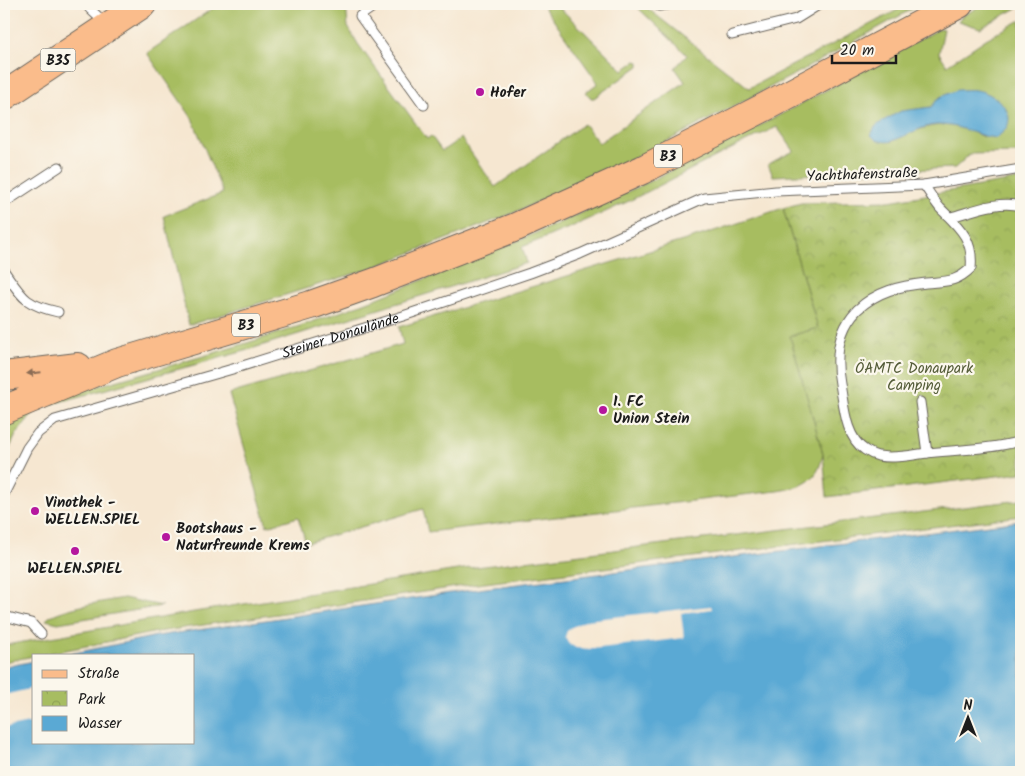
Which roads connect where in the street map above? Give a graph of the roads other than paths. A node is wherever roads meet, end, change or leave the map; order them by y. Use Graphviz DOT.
graph roads {
  1 [pos="86,4"];
  2 [pos="142,4"];
  3 [pos="377,4"];
  4 [pos="657,4"];
  5 [pos="674,4"];
  6 [pos="820,4"];
  7 [pos="959,4"];
  8 [pos="108,26"];
  9 [pos="732,35"];
  10 [pos="5,96"];
  11 [pos="424,106"];
  12 [pos="58,167"];
  13 [pos="1021,169"];
  14 [pos="924,185"];
  15 [pos="704,198"];
  16 [pos="4,203"];
  17 [pos="1021,206"];
  18 [pos="951,217"];
  19 [pos="4,271"];
  20 [pos="58,312"];
  21 [pos="117,363"];
  22 [pos="4,376"];
  23 [pos="920,402"];
  24 [pos="4,410"];
  25 [pos="1021,441"];
  26 [pos="927,453"];
  27 [pos="4,494"];
  28 [pos="4,616"];
  29 [pos="41,634"];
  1 -- 8 [label="lane"];
  2 -- 8 [label="main road, B35"];
  3 -- 11 [label="lane"];
  4 -- 5 [label="lane"];
  6 -- 9 [label="lane"];
  7 -- 21 [label="main road, B3"];
  8 -- 10 [label="main road, B35"];
  12 -- 16 [label="lane"];
  13 -- 14 [label="lane, Yachthafenstraße"];
  14 -- 15 [label="lane, Yachthafenstraße"];
  14 -- 18 [label="lane"];
  15 -- 27 [label="lane, Steiner Donaulände"];
  17 -- 18 [label="lane"];
  18 -- 26 [label="lane"];
  19 -- 20 [label="lane"];
  21 -- 22 [label="main road, B3, one-way"];
  21 -- 24 [label="main road, B3"];
  23 -- 26 [label="lane"];
  25 -- 26 [label="lane"];
  28 -- 29 [label="lane"];
}
